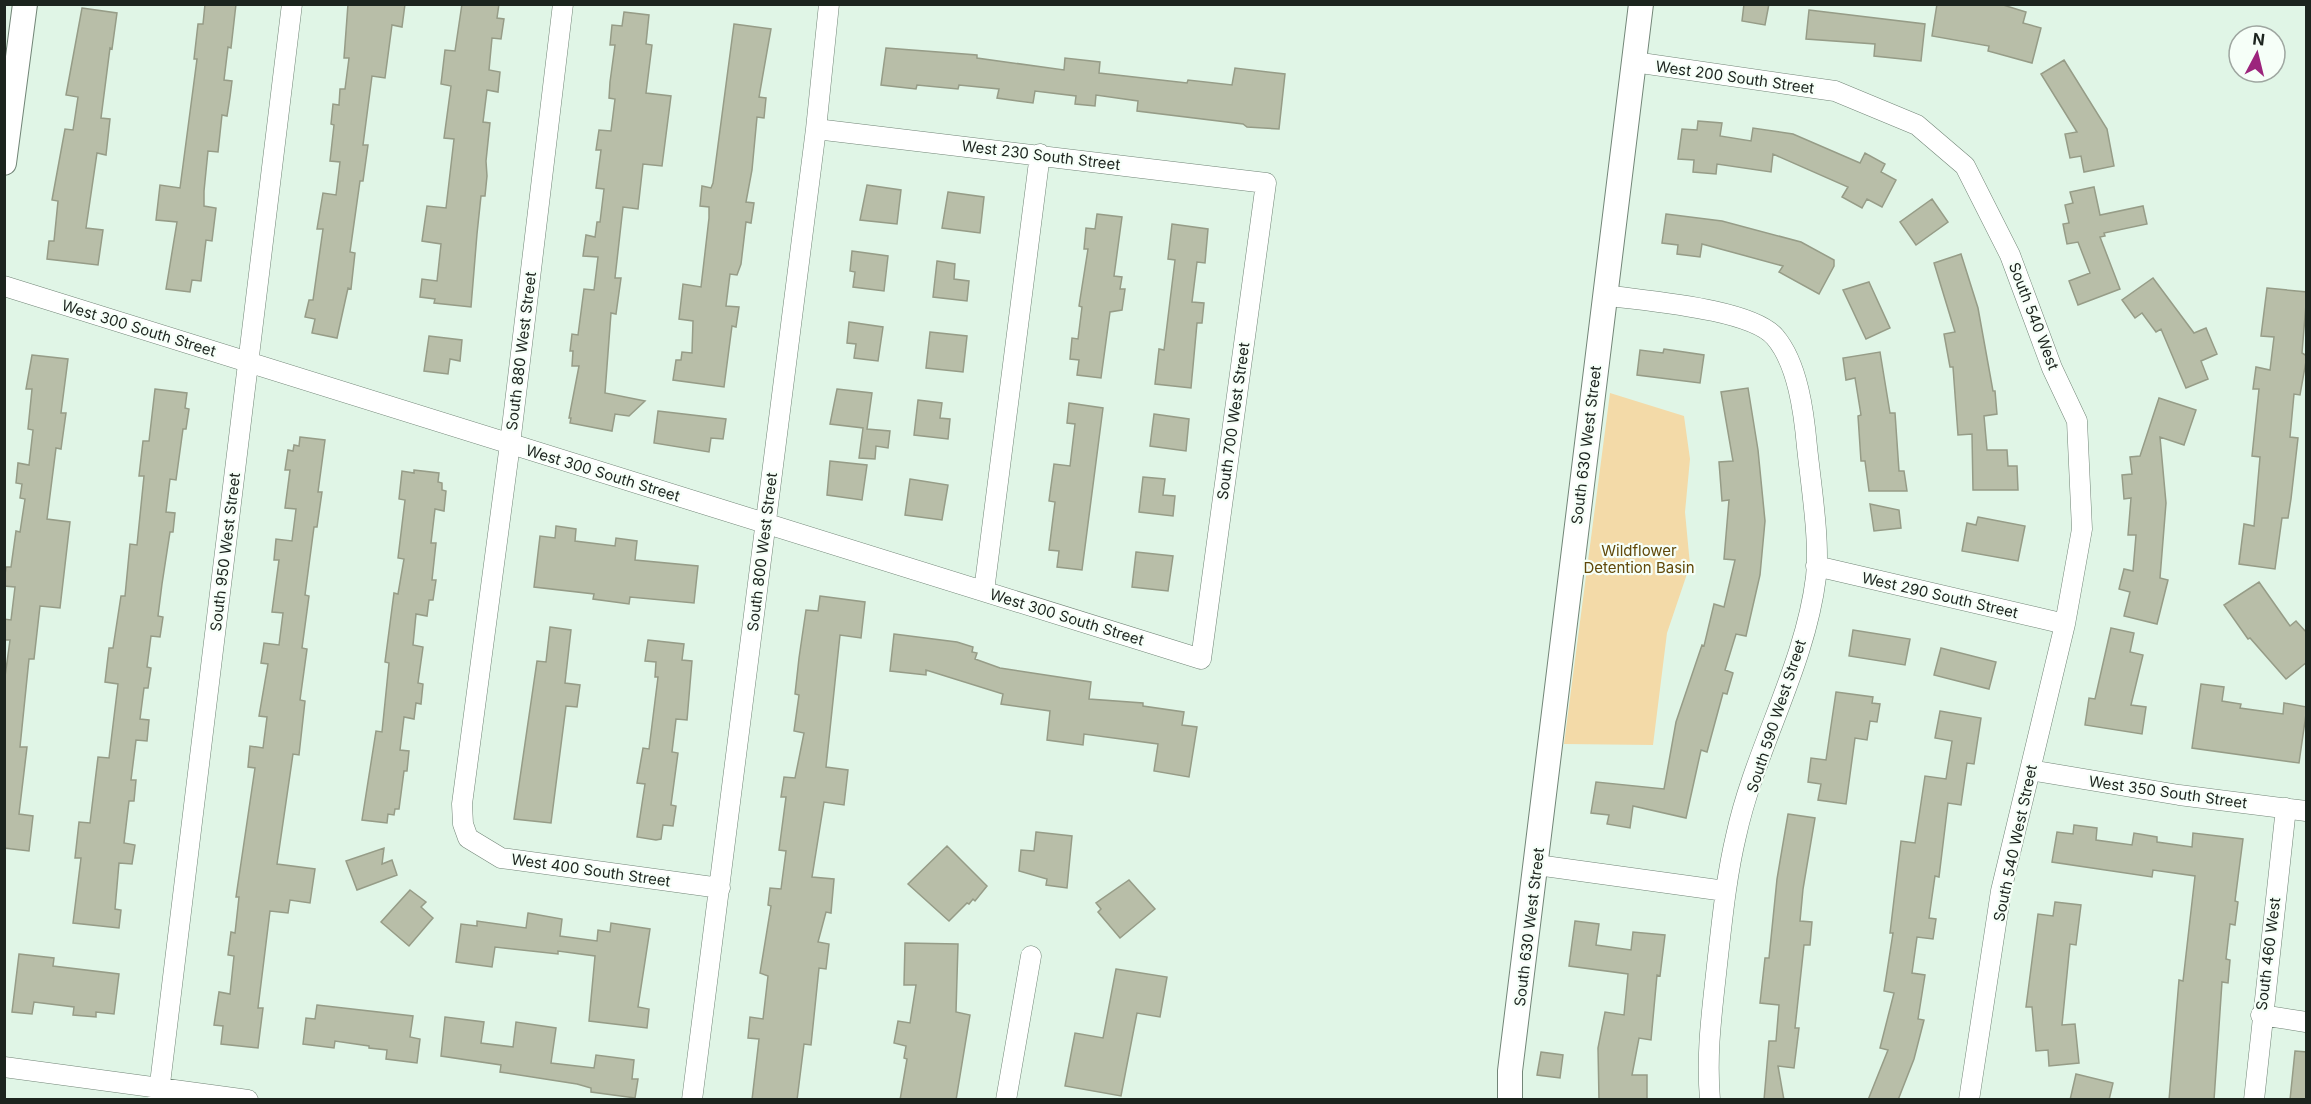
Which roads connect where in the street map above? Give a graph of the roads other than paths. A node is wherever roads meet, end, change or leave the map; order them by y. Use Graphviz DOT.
graph roads {
  1 [pos="25,4"];
  2 [pos="292,4"];
  3 [pos="563,4"];
  4 [pos="829,4"];
  5 [pos="1641,4"];
  6 [pos="1634,62"];
  7 [pos="1835,91"];
  8 [pos="816,129"];
  9 [pos="1040,154"];
  10 [pos="4,163"];
  11 [pos="1266,183"];
  12 [pos="4,286"];
  13 [pos="1604,295"];
  14 [pos="248,362"];
  15 [pos="510,444"];
  16 [pos="766,523"];
  17 [pos="1816,566"];
  18 [pos="984,591"];
  19 [pos="2065,624"];
  20 [pos="1201,659"];
  21 [pos="2031,770"];
  22 [pos="2286,808"];
  23 [pos="2307,811"];
  24 [pos="468,838"];
  25 [pos="1537,865"];
  26 [pos="720,888"];
  27 [pos="1725,891"];
  28 [pos="1031,956"];
  29 [pos="2261,1015"];
  30 [pos="2307,1022"];
  31 [pos="4,1067"];
  32 [pos="159,1094"];
  33 [pos="248,1100"];
  34 [pos="692,1100"];
  35 [pos="1006,1100"];
  36 [pos="1510,1100"];
  37 [pos="1710,1100"];
  38 [pos="1969,1100"];
  39 [pos="2254,1100"];
  1 -- 10 [label="street"];
  2 -- 14 [label="street, South 950 West Street"];
  3 -- 15 [label="street, South 880 West Street"];
  4 -- 8 [label="street, South 800 West Street"];
  5 -- 6 [label="street, South 630 West Street"];
  6 -- 7 [label="street, West 200 South Street"];
  6 -- 13 [label="street, South 630 West Street"];
  7 -- 19 [label="street, South 540 West"];
  8 -- 9 [label="street, West 230 South Street"];
  8 -- 16 [label="street, South 800 West Street"];
  9 -- 11 [label="street, West 230 South Street"];
  9 -- 18 [label="street"];
  11 -- 20 [label="street, South 700 West Street"];
  12 -- 14 [label="street, West 300 South Street"];
  13 -- 17 [label="street, South 590 West Street"];
  13 -- 25 [label="street, South 630 West Street"];
  14 -- 15 [label="street, West 300 South Street"];
  14 -- 32 [label="street, South 950 West Street"];
  15 -- 16 [label="street, West 300 South Street"];
  15 -- 24 [label="street, South 880 West Street"];
  16 -- 18 [label="street, West 300 South Street"];
  16 -- 26 [label="street, South 800 West Street"];
  17 -- 19 [label="street, West 290 South Street"];
  17 -- 27 [label="street, South 590 West Street"];
  18 -- 20 [label="street, West 300 South Street"];
  19 -- 21 [label="street, South 540 West Street"];
  21 -- 22 [label="street, West 350 South Street"];
  21 -- 38 [label="street, South 540 West Street"];
  22 -- 23 [label="street, West 350 South Street"];
  22 -- 29 [label="street, South 460 West"];
  24 -- 26 [label="street, West 400 South Street"];
  25 -- 27 [label="street"];
  25 -- 36 [label="street, South 630 West Street"];
  26 -- 34 [label="street, South 800 West Street"];
  27 -- 37 [label="street, South 590 West Street"];
  28 -- 35 [label="street"];
  29 -- 30 [label="street"];
  29 -- 39 [label="street, South 460 West"];
  31 -- 32 [label="street"];
  32 -- 33 [label="street"];
}
